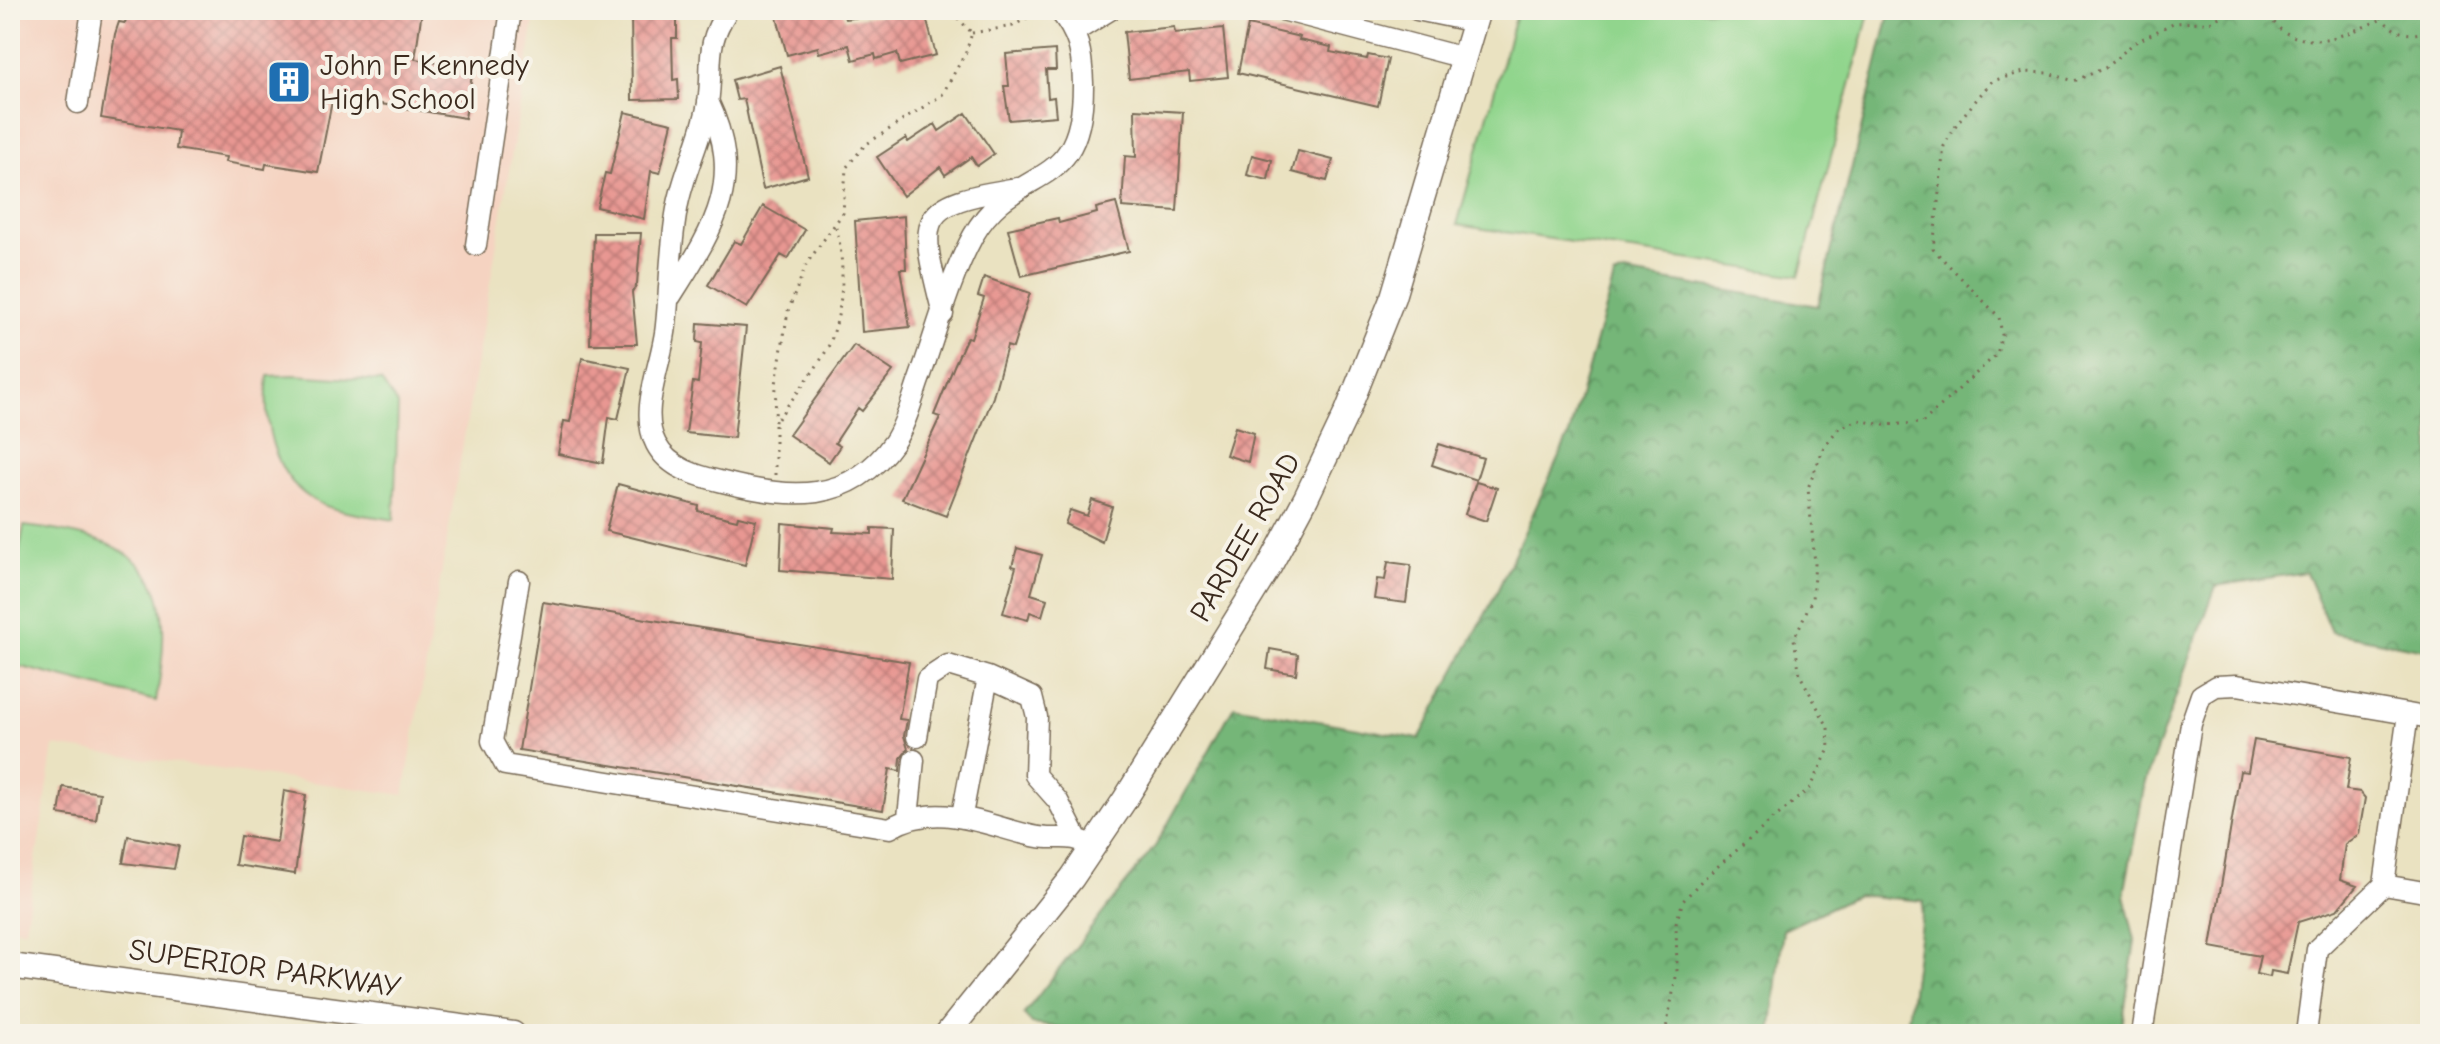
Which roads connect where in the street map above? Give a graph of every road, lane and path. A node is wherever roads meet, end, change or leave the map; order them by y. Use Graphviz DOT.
graph roads {
  1 [pos="92,10"];
  2 [pos="511,10"];
  3 [pos="728,10"];
  4 [pos="950,10"];
  5 [pos="1039,10"];
  6 [pos="1059,10"];
  7 [pos="1110,10"];
  8 [pos="1282,10"];
  9 [pos="1417,10"];
  10 [pos="2233,10"];
  11 [pos="2264,10"];
  12 [pos="2377,10"];
  13 [pos="1477,16"];
  14 [pos="2382,19"];
  15 [pos="1076,31"];
  16 [pos="2429,32"];
  17 [pos="972,33"];
  18 [pos="1464,58"];
  19 [pos="708,101"];
  20 [pos="78,103"];
  21 [pos="1022,188"];
  22 [pos="836,227"];
  23 [pos="476,245"];
  24 [pos="669,299"];
  25 [pos="943,314"];
  26 [pos="775,423"];
  27 [pos="774,495"];
  28 [pos="519,581"];
  29 [pos="988,677"];
  30 [pos="2408,714"];
  31 [pos="2430,718"];
  32 [pos="917,737"];
  33 [pos="914,760"];
  34 [pos="962,815"];
  35 [pos="908,817"];
  36 [pos="1084,841"];
  37 [pos="2384,885"];
  38 [pos="2430,893"];
  39 [pos="10,966"];
  40 [pos="512,1034"];
  41 [pos="947,1034"];
  42 [pos="1665,1034"];
  43 [pos="2142,1034"];
  44 [pos="2306,1034"];
  1 -- 20 [label="street"];
  2 -- 23 [label="street"];
  3 -- 19 [label="street"];
  4 -- 17 [label="path"];
  5 -- 17 [label="path"];
  6 -- 15 [label="street"];
  7 -- 15 [label="street"];
  8 -- 18 [label="street"];
  9 -- 13 [label="street"];
  10 -- 42 [label="path"];
  11 -- 14 [label="path"];
  12 -- 14 [label="path"];
  13 -- 18 [label="main road, PARDEE ROAD"];
  14 -- 16 [label="path"];
  15 -- 21 [label="street"];
  17 -- 22 [label="path"];
  18 -- 36 [label="main road, PARDEE ROAD"];
  19 -- 24 [label="street"];
  19 -- 24 [label="street"];
  21 -- 25 [label="street"];
  21 -- 25 [label="street"];
  22 -- 26 [label="path"];
  22 -- 26 [label="path"];
  24 -- 27 [label="street"];
  25 -- 27 [label="street"];
  26 -- 27 [label="path"];
  28 -- 35 [label="street"];
  29 -- 32 [label="street"];
  29 -- 34 [label="street"];
  29 -- 36 [label="street"];
  30 -- 31 [label="street"];
  30 -- 37 [label="street"];
  30 -- 43 [label="street"];
  33 -- 35 [label="street"];
  34 -- 35 [label="street"];
  34 -- 36 [label="street"];
  36 -- 41 [label="main road, PARDEE ROAD"];
  37 -- 38 [label="street"];
  37 -- 44 [label="street"];
  39 -- 40 [label="main road, SUPERIOR PARKWAY"];
}
